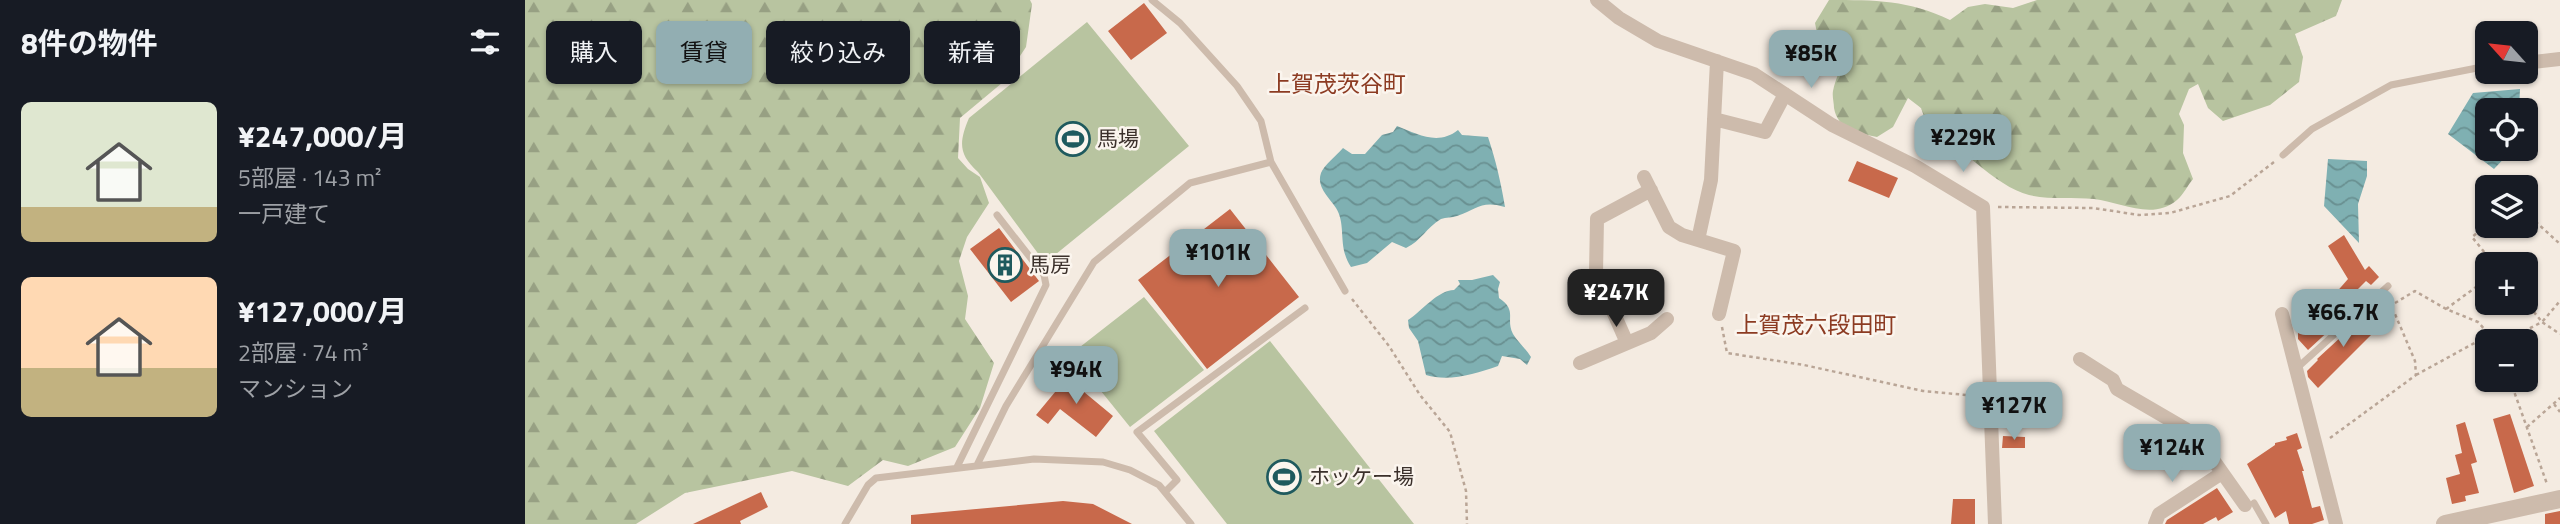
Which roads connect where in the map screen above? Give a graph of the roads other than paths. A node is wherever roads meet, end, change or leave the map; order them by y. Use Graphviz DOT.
graph roads {
  1 [pos="1152,0"];
  2 [pos="1597,0"];
  3 [pos="2560,59"];
  4 [pos="1717,61"];
  5 [pos="2538,62"];
  6 [pos="2475,69"];
  7 [pos="1785,94"];
  8 [pos="1714,119"];
  9 [pos="2283,155"];
  10 [pos="1271,162"];
  11 [pos="1644,177"];
  12 [pos="1651,190"];
  13 [pos="997,215"];
  14 [pos="1698,240"];
  15 [pos="2388,286"];
  16 [pos="1345,291"];
  17 [pos="2377,296"];
  18 [pos="2386,307"];
  19 [pos="1305,308"];
  20 [pos="1719,314"];
  21 [pos="2282,314"];
  22 [pos="1667,319"];
  23 [pos="1627,343"];
  24 [pos="2080,359"];
  25 [pos="1580,363"];
  26 [pos="2296,368"];
  27 [pos="977,465"];
  28 [pos="957,467"];
  29 [pos="2222,473"];
  30 [pos="1165,492"];
  31 [pos="2556,500"];
  32 [pos="2249,504"];
  33 [pos="845,524"];
  34 [pos="1191,524"];
  35 [pos="1995,524"];
  36 [pos="2154,524"];
  37 [pos="2266,524"];
  38 [pos="2336,524"];
  39 [pos="2445,524"];
  1 -- 10 [label="lane"];
  2 -- 4 [label="street"];
  3 -- 5 [label="street"];
  4 -- 7 [label="street"];
  4 -- 8 [label="street"];
  6 -- 9 [label="lane"];
  7 -- 8 [label="street"];
  7 -- 35 [label="street"];
  8 -- 14 [label="street"];
  10 -- 16 [label="lane"];
  10 -- 27 [label="lane"];
  11 -- 12 [label="street"];
  12 -- 14 [label="street"];
  12 -- 23 [label="street"];
  13 -- 28 [label="lane"];
  14 -- 20 [label="street"];
  15 -- 17 [label="lane"];
  17 -- 18 [label="lane"];
  17 -- 26 [label="lane"];
  19 -- 30 [label="lane"];
  21 -- 26 [label="street"];
  22 -- 23 [label="street"];
  23 -- 25 [label="street"];
  24 -- 29 [label="street"];
  26 -- 38 [label="street"];
  27 -- 28 [label="lane"];
  27 -- 30 [label="lane"];
  28 -- 33 [label="lane"];
  29 -- 32 [label="street"];
  29 -- 36 [label="street"];
  30 -- 34 [label="lane"];
  31 -- 39 [label="street"];
  32 -- 37 [label="lane"];
}
